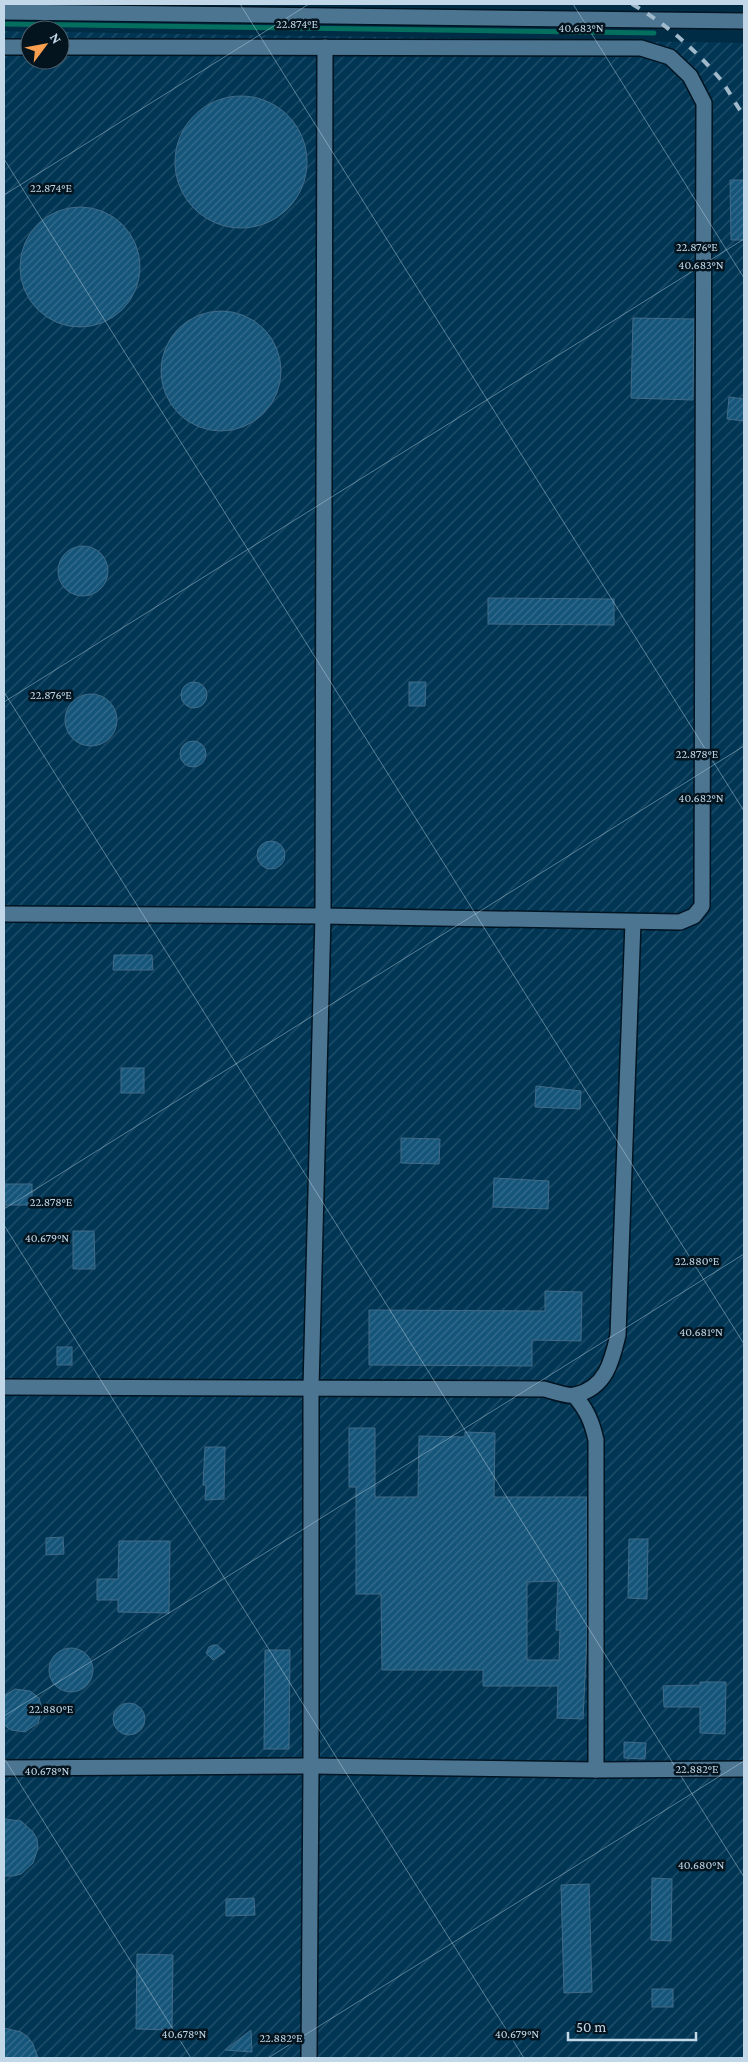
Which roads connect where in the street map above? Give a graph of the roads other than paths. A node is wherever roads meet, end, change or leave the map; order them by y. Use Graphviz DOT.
graph roads {
  1 [pos="279,10"];
  2 [pos="409,11"];
  3 [pos="4,12"];
  4 [pos="744,21"];
  5 [pos="325,46"];
  6 [pos="4,47"];
  7 [pos="20,47"];
  8 [pos="70,47"];
  9 [pos="4,914"];
  10 [pos="323,916"];
  11 [pos="633,922"];
  12 [pos="4,1387"];
  13 [pos="312,1388"];
  14 [pos="574,1395"];
  15 [pos="311,1766"];
  16 [pos="4,1768"];
  17 [pos="744,1769"];
  18 [pos="596,1770"];
  19 [pos="309,2058"];
  1 -- 2 [label="street"];
  1 -- 3 [label="street"];
  2 -- 4 [label="street"];
  5 -- 8 [label="street"];
  5 -- 10 [label="street"];
  5 -- 11 [label="street"];
  6 -- 7 [label="street"];
  9 -- 10 [label="street"];
  10 -- 11 [label="street"];
  10 -- 13 [label="street"];
  11 -- 14 [label="street"];
  12 -- 13 [label="street"];
  13 -- 14 [label="street"];
  13 -- 15 [label="street"];
  14 -- 18 [label="street"];
  15 -- 16 [label="street"];
  15 -- 18 [label="street"];
  15 -- 19 [label="street"];
  17 -- 18 [label="street"];
}
